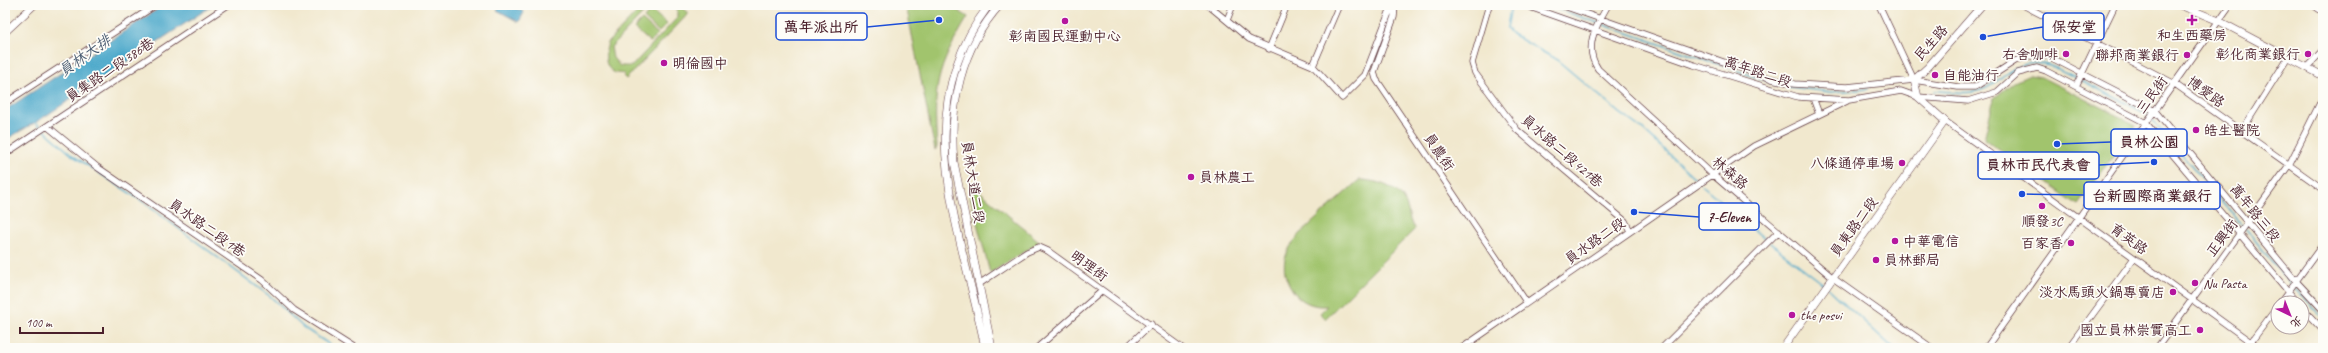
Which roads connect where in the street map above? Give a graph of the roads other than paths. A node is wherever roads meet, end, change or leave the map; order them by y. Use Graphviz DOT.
graph roads {
  1 [pos="34,5"];
  2 [pos="156,5"];
  3 [pos="228,5"];
  4 [pos="989,5"];
  5 [pos="1000,5"];
  6 [pos="1208,5"];
  7 [pos="1233,5"];
  8 [pos="1286,5"];
  9 [pos="1339,5"];
  10 [pos="1392,5"];
  11 [pos="1396,5"];
  12 [pos="1489,5"];
  13 [pos="1524,5"];
  14 [pos="1562,5"];
  15 [pos="1608,5"];
  16 [pos="1879,5"];
  17 [pos="1982,5"];
  18 [pos="2023,5"];
  19 [pos="2115,5"];
  20 [pos="2180,5"];
  21 [pos="2230,5"];
  22 [pos="2313,5"];
  23 [pos="2323,12"];
  24 [pos="1227,20"];
  25 [pos="1600,20"];
  26 [pos="2219,21"];
  27 [pos="1596,29"];
  28 [pos="5,32"];
  29 [pos="2097,43"];
  30 [pos="1269,49"];
  31 [pos="2323,50"];
  32 [pos="2289,56"];
  33 [pos="1313,66"];
  34 [pos="2308,66"];
  35 [pos="2082,73"];
  36 [pos="2323,76"];
  37 [pos="1914,80"];
  38 [pos="2175,84"];
  39 [pos="2076,86"];
  40 [pos="1918,97"];
  41 [pos="2323,97"];
  42 [pos="1813,98"];
  43 [pos="1849,100"];
  44 [pos="5,104"];
  45 [pos="2155,111"];
  46 [pos="1819,114"];
  47 [pos="1945,121"];
  48 [pos="2146,122"];
  49 [pos="48,126"];
  50 [pos="2241,132"];
  51 [pos="5,154"];
  52 [pos="2289,164"];
  53 [pos="1712,174"];
  54 [pos="2323,189"];
  55 [pos="2079,218"];
  56 [pos="2248,223"];
  57 [pos="1630,231"];
  58 [pos="1779,231"];
  59 [pos="2239,234"];
  60 [pos="2323,244"];
  61 [pos="2134,258"];
  62 [pos="1833,278"];
  63 [pos="2296,281"];
  64 [pos="979,284"];
  65 [pos="1102,291"];
  66 [pos="2288,292"];
  67 [pos="2286,295"];
  68 [pos="2291,295"];
  69 [pos="2192,299"];
  70 [pos="1527,303"];
  71 [pos="2323,310"];
  72 [pos="2310,316"];
  73 [pos="2270,317"];
  74 [pos="1152,324"];
  75 [pos="2323,330"];
  76 [pos="2251,342"];
  77 [pos="991,347"];
  78 [pos="354,348"];
  79 [pos="1038,348"];
  80 [pos="1126,348"];
  81 [pos="1182,348"];
  82 [pos="1462,348"];
  83 [pos="1662,348"];
  84 [pos="1783,348"];
  85 [pos="1932,348"];
  86 [pos="1986,348"];
  87 [pos="2068,348"];
  88 [pos="2157,348"];
  89 [pos="2260,348"];
  1 -- 28 [label="street"];
  2 -- 44 [label="street"];
  3 -- 49 [label="street, 員集路二段386巷"];
  4 -- 77 [label="street, 員林大道二段"];
  5 -- 64 [label="street, 員林大道二段"];
  6 -- 24 [label="street"];
  7 -- 24 [label="street"];
  8 -- 30 [label="street"];
  9 -- 33 [label="street"];
  10 -- 33 [label="street"];
  11 -- 70 [label="street, 員農街"];
  12 -- 57 [label="street, 員水路二段421巷"];
  13 -- 27 [label="street, 萬年路二段"];
  14 -- 25 [label="street, 萬年路二段"];
  15 -- 25 [label="street, 林森路"];
  16 -- 37 [label="street"];
  17 -- 37 [label="street, 民生路"];
  18 -- 29 [label="street, 博愛路"];
  19 -- 29 [label="street"];
  20 -- 26 [label="street"];
  21 -- 26 [label="street, 三民街"];
  22 -- 23 [label="street"];
  24 -- 30 [label="street"];
  25 -- 27 [label="street, 林森路"];
  25 -- 37 [label="street, 萬年路二段"];
  26 -- 32 [label="street"];
  26 -- 38 [label="street, 三民街"];
  27 -- 42 [label="street, 萬年路二段"];
  27 -- 53 [label="street, 林森路"];
  29 -- 35 [label="street"];
  29 -- 38 [label="street, 博愛路"];
  30 -- 33 [label="street"];
  31 -- 34 [label="street"];
  32 -- 34 [label="street"];
  32 -- 50 [label="street"];
  34 -- 36 [label="street"];
  35 -- 37 [label="street, 萬年路三段"];
  35 -- 39 [label="street"];
  35 -- 45 [label="street, 萬年路三段"];
  37 -- 40 [label="street"];
  38 -- 45 [label="street, 三民街"];
  38 -- 50 [label="street, 博愛路"];
  39 -- 40 [label="street, 萬年路三段"];
  39 -- 48 [label="street, 萬年路三段"];
  40 -- 43 [label="street, 萬年路二段"];
  40 -- 47 [label="street"];
  41 -- 52 [label="street, 正興街"];
  42 -- 43 [label="street, 萬年路二段"];
  42 -- 46 [label="street"];
  43 -- 46 [label="street, 員水路二段"];
  45 -- 48 [label="street, 三民街"];
  45 -- 56 [label="street, 萬年路三段"];
  46 -- 53 [label="street, 員水路二段"];
  47 -- 55 [label="street, 育英路"];
  47 -- 62 [label="street, 員東路二段"];
  48 -- 55 [label="street, 三民街"];
  48 -- 59 [label="street, 萬年路三段"];
  49 -- 51 [label="street, 員集路二段386巷"];
  49 -- 78 [label="street, 員水路二段1巷"];
  50 -- 52 [label="street, 博愛路"];
  52 -- 54 [label="street, 博愛路"];
  52 -- 56 [label="street, 正興街"];
  53 -- 57 [label="street, 員水路二段"];
  53 -- 58 [label="street, 林森路"];
  55 -- 61 [label="street, 育英路"];
  55 -- 86 [label="street, 三民街"];
  56 -- 59 [label="street, 正興街"];
  56 -- 63 [label="street, 萬年路三段"];
  57 -- 70 [label="street, 員水路二段"];
  58 -- 62 [label="street, 林森路"];
  58 -- 83 [label="street"];
  59 -- 66 [label="street, 萬年路三段"];
  59 -- 69 [label="street, 正興街"];
  60 -- 63 [label="street"];
  61 -- 69 [label="street, 育英路"];
  61 -- 87 [label="street"];
  62 -- 84 [label="street, 員東路二段"];
  62 -- 85 [label="street, 林森路"];
  63 -- 66 [label="street"];
  63 -- 71 [label="street, 萬年路三段"];
  64 -- 65 [label="street, 明理街"];
  64 -- 77 [label="street, 員林大道二段"];
  65 -- 74 [label="street, 明理街"];
  65 -- 79 [label="street"];
  66 -- 67 [label="street"];
  66 -- 68 [label="street, 萬年路三段"];
  69 -- 76 [label="street, 育英路"];
  69 -- 88 [label="street, 正興街"];
  70 -- 82 [label="street, 員水路二段"];
  72 -- 75 [label="street"];
  73 -- 76 [label="street"];
  74 -- 80 [label="street"];
  74 -- 81 [label="street, 明理街"];
  76 -- 89 [label="street, 育英路"];
}
